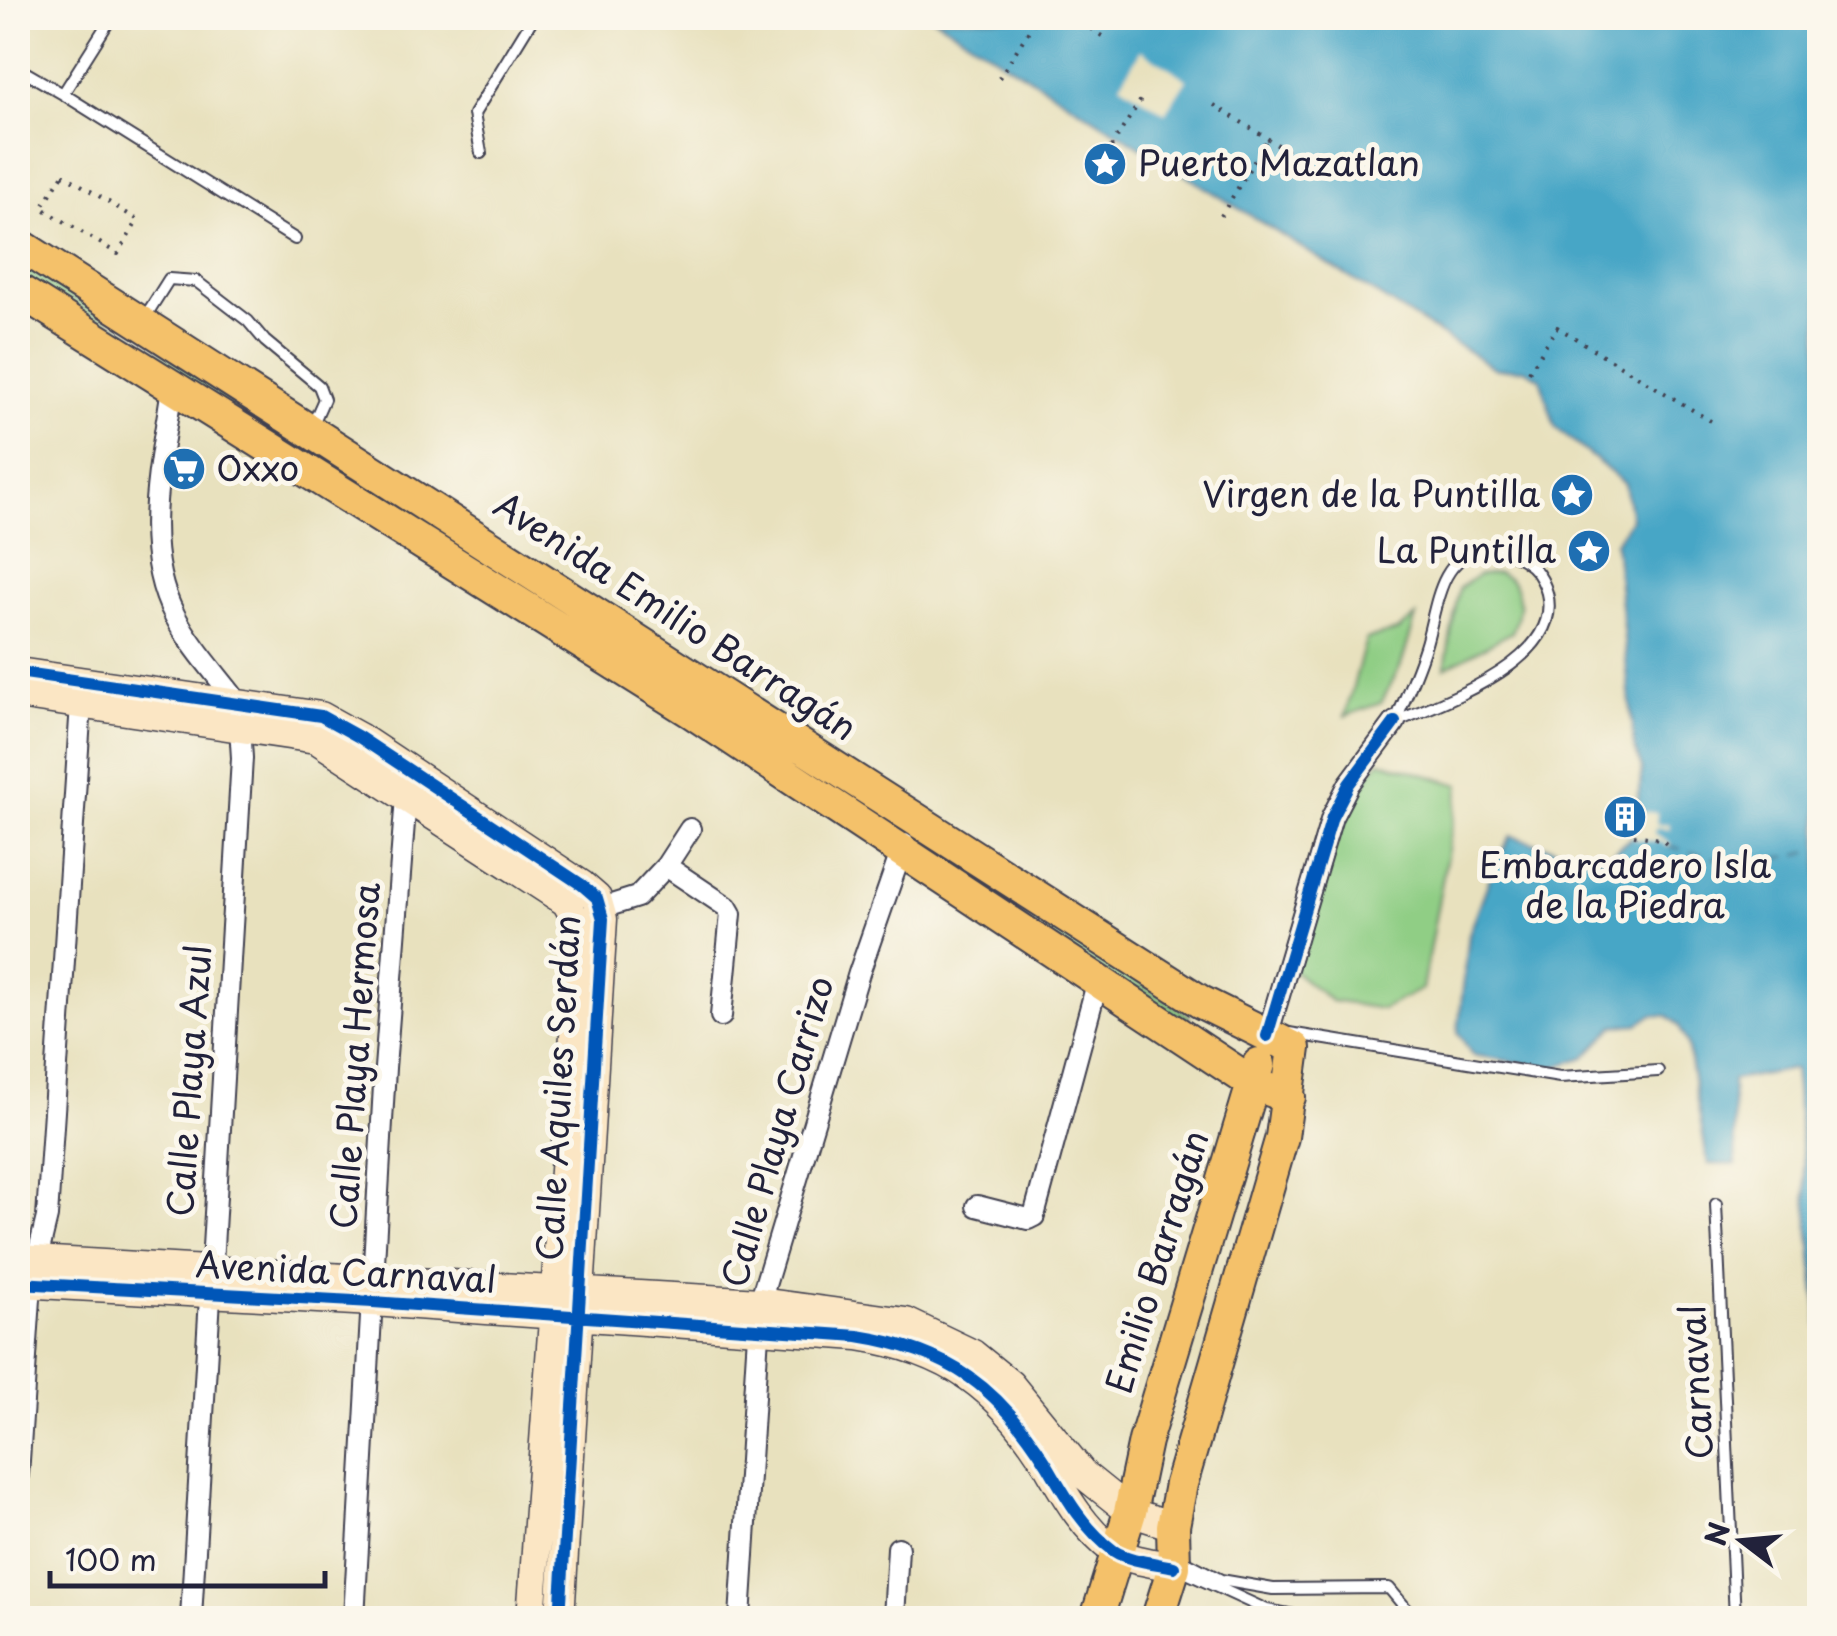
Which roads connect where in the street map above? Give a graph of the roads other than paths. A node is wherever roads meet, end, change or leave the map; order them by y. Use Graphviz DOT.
graph roads {
  1 [pos="111,18"];
  2 [pos="533,18"];
  3 [pos="18,68"];
  4 [pos="62,94"];
  5 [pos="480,154"];
  6 [pos="295,240"];
  7 [pos="18,244"];
  8 [pos="18,290"];
  9 [pos="142,322"];
  10 [pos="172,386"];
  11 [pos="318,434"];
  12 [pos="305,471"];
  13 [pos="18,672"];
  14 [pos="18,695"];
  15 [pos="81,704"];
  16 [pos="239,716"];
  17 [pos="1396,722"];
  18 [pos="353,747"];
  19 [pos="406,797"];
  20 [pos="690,828"];
  21 [pos="909,835"];
  22 [pos="666,866"];
  23 [pos="602,908"];
  24 [pos="1098,980"];
  25 [pos="721,1016"];
  26 [pos="1283,1039"];
  27 [pos="1658,1072"];
  28 [pos="1254,1084"];
  29 [pos="1289,1097"];
  30 [pos="1716,1204"];
  31 [pos="977,1206"];
  32 [pos="25,1272"];
  33 [pos="210,1282"];
  34 [pos="374,1290"];
  35 [pos="566,1304"];
  36 [pos="759,1315"];
  37 [pos="18,1475"];
  38 [pos="1130,1512"];
  39 [pos="898,1548"];
  40 [pos="1173,1549"];
  41 [pos="1117,1554"];
  42 [pos="191,1618"];
  43 [pos="354,1618"];
  44 [pos="531,1618"];
  45 [pos="560,1618"];
  46 [pos="740,1618"];
  47 [pos="894,1618"];
  48 [pos="1097,1618"];
  49 [pos="1158,1618"];
  50 [pos="1310,1618"];
  51 [pos="1414,1618"];
  52 [pos="1735,1618"];
  1 -- 4 [label="lane"];
  2 -- 5 [label="lane"];
  3 -- 4 [label="lane"];
  4 -- 6 [label="lane"];
  7 -- 9 [label="main road, Avenida Emilio Barragán"];
  8 -- 10 [label="main road, Avenida Emilio Barragán"];
  9 -- 11 [label="main road, Avenida Emilio Barragán"];
  9 -- 11 [label="lane"];
  10 -- 12 [label="main road, Avenida Emilio Barragán"];
  10 -- 16 [label="street"];
  11 -- 12 [label="main road"];
  11 -- 21 [label="main road, Avenida Emilio Barragán"];
  12 -- 21 [label="main road, Avenida Emilio Barragán"];
  13 -- 16 [label="street, Calle Aquiles Serdán"];
  14 -- 15 [label="street, Calle Aquiles Serdán"];
  15 -- 16 [label="street, Calle Aquiles Serdán"];
  15 -- 32 [label="street"];
  16 -- 18 [label="street, Calle Aquiles Serdán"];
  16 -- 33 [label="street, Calle Playa Azul"];
  17 -- 17 [label="lane"];
  17 -- 26 [label="street"];
  18 -- 19 [label="street, Calle Aquiles Serdán"];
  18 -- 23 [label="street, Calle Aquiles Serdán"];
  19 -- 34 [label="street, Calle Playa Hermosa"];
  19 -- 35 [label="street, Calle Aquiles Serdán"];
  20 -- 22 [label="street, Calle Aquiles Serdán"];
  21 -- 24 [label="main road, Avenida Emilio Barragán"];
  21 -- 26 [label="main road, Avenida Emilio Barragán"];
  21 -- 36 [label="street, Calle Playa Carrizo"];
  22 -- 23 [label="street, Calle Aquiles Serdán"];
  22 -- 25 [label="street"];
  23 -- 35 [label="street, Calle Aquiles Serdán"];
  24 -- 28 [label="main road, Avenida Emilio Barragán"];
  24 -- 31 [label="street"];
  26 -- 27 [label="lane"];
  26 -- 28 [label="main road, Emilio Barragán"];
  26 -- 29 [label="main road"];
  28 -- 29 [label="main road, Avenida Emilio Barragán"];
  28 -- 38 [label="main road, Emilio Barragán"];
  29 -- 40 [label="main road"];
  30 -- 52 [label="lane, Carnaval"];
  32 -- 33 [label="street, Avenida Carnaval"];
  32 -- 37 [label="street"];
  33 -- 34 [label="street, Avenida Carnaval"];
  33 -- 42 [label="street, Calle Playa Azul"];
  34 -- 35 [label="street, Avenida Carnaval"];
  34 -- 43 [label="street, Calle Playa Hermosa"];
  35 -- 36 [label="street, Avenida Carnaval"];
  35 -- 44 [label="street, Calle Aquiles Serdán"];
  35 -- 45 [label="street, Calle Aquiles Serdán"];
  36 -- 38 [label="street, Avenida Carnaval"];
  36 -- 41 [label="street, Avenida Carnaval"];
  36 -- 46 [label="street, Calle Playa Carrizo"];
  38 -- 40 [label="street"];
  38 -- 41 [label="main road, Emilio Barragán"];
  39 -- 47 [label="street"];
  40 -- 41 [label="street"];
  40 -- 49 [label="main road"];
  40 -- 50 [label="lane"];
  40 -- 51 [label="lane"];
  41 -- 48 [label="main road, Emilio Barragán"];
}
